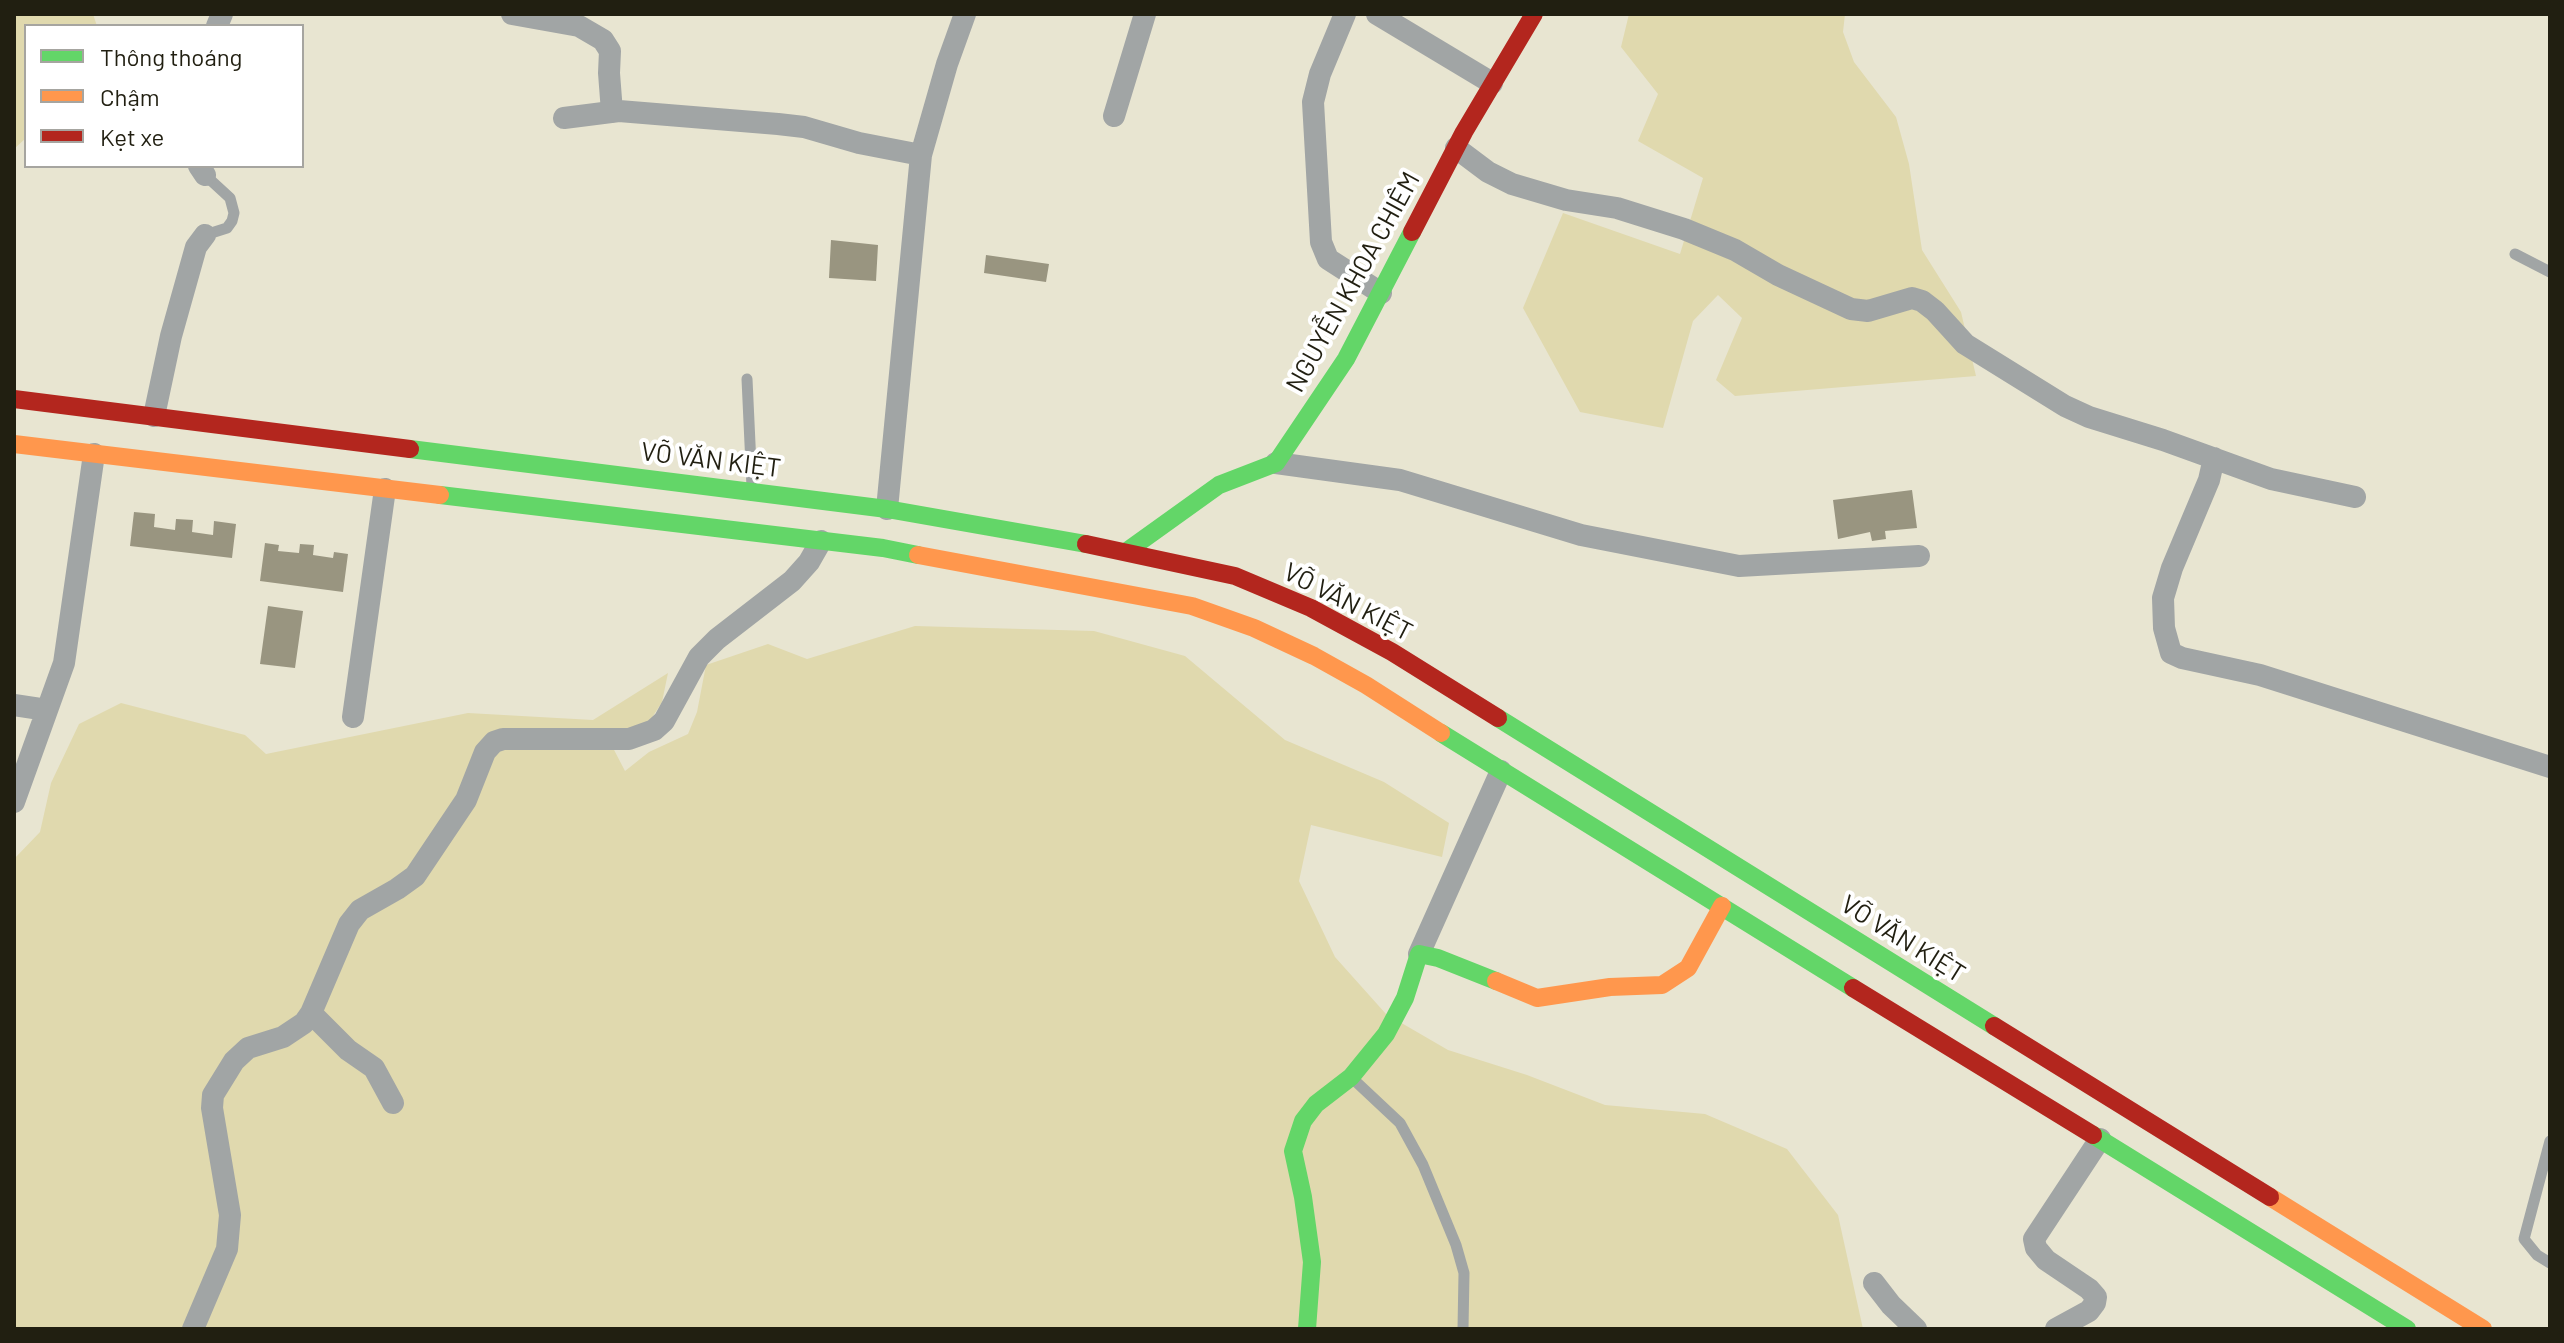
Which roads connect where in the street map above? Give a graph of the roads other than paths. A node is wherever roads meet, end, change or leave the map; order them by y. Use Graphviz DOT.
graph roads {
  1 [pos="512,14"];
  2 [pos="964,14"];
  3 [pos="1145,14"];
  4 [pos="1345,14"];
  5 [pos="1377,14"];
  6 [pos="1534,14"];
  7 [pos="1492,83"];
  8 [pos="612,112"];
  9 [pos="1114,116"];
  10 [pos="564,118"];
  11 [pos="1456,148"];
  12 [pos="921,155"];
  13 [pos="202,170"];
  14 [pos="205,235"];
  15 [pos="2515,254"];
  16 [pos="2550,272"];
  17 [pos="1381,293"];
  18 [pos="747,379"];
  19 [pos="14,399"];
  20 [pos="154,416"];
  21 [pos="14,444"];
  22 [pos="262,452"];
  23 [pos="94,454"];
  24 [pos="2214,458"];
  25 [pos="1276,463"];
  26 [pos="385,489"];
  27 [pos="752,491"];
  28 [pos="2355,497"];
  29 [pos="887,509"];
  30 [pos="821,541"];
  31 [pos="1127,551"];
  32 [pos="1919,556"];
  33 [pos="1120,591"];
  34 [pos="14,705"];
  35 [pos="47,710"];
  36 [pos="353,717"];
  37 [pos="2550,767"];
  38 [pos="1501,771"];
  39 [pos="14,802"];
  40 [pos="1733,889"];
  41 [pos="1419,954"];
  42 [pos="311,1013"];
  43 [pos="1351,1077"];
  44 [pos="393,1103"];
  45 [pos="2100,1139"];
  46 [pos="2550,1141"];
  47 [pos="2550,1263"];
  48 [pos="1874,1283"];
  49 [pos="193,1329"];
  50 [pos="1307,1329"];
  51 [pos="1463,1329"];
  52 [pos="1916,1329"];
  53 [pos="2056,1329"];
  54 [pos="2407,1329"];
  55 [pos="2483,1329"];
  1 -- 8 [label="street"];
  2 -- 12 [label="street"];
  3 -- 9 [label="street"];
  4 -- 17 [label="street"];
  5 -- 7 [label="street"];
  6 -- 7 [label="main road, NGUYỄN KHOA CHIÊM"];
  7 -- 11 [label="main road, NGUYỄN KHOA CHIÊM"];
  8 -- 10 [label="street"];
  8 -- 12 [label="street"];
  11 -- 17 [label="main road, NGUYỄN KHOA CHIÊM"];
  11 -- 24 [label="street"];
  12 -- 29 [label="street"];
  13 -- 14 [label="lane"];
  14 -- 20 [label="street"];
  15 -- 16 [label="lane"];
  17 -- 25 [label="main road, NGUYỄN KHOA CHIÊM"];
  18 -- 27 [label="lane"];
  19 -- 20 [label="main road, VÕ VĂN KIỆT"];
  20 -- 22 [label="main road, VÕ VĂN KIỆT"];
  21 -- 23 [label="main road, VÕ VĂN KIỆT"];
  22 -- 23 [label="main road, VÕ VĂN KIỆT"];
  22 -- 26 [label="main road, VÕ VĂN KIỆT"];
  22 -- 27 [label="main road, VÕ VĂN KIỆT"];
  23 -- 35 [label="street"];
  24 -- 28 [label="street"];
  24 -- 37 [label="street"];
  25 -- 31 [label="main road"];
  25 -- 32 [label="street"];
  26 -- 30 [label="main road, VÕ VĂN KIỆT"];
  26 -- 36 [label="street"];
  27 -- 29 [label="main road, VÕ VĂN KIỆT"];
  29 -- 31 [label="main road, VÕ VĂN KIỆT"];
  30 -- 33 [label="main road, VÕ VĂN KIỆT"];
  30 -- 42 [label="street"];
  31 -- 33 [label="main road"];
  31 -- 40 [label="main road, VÕ VĂN KIỆT"];
  33 -- 38 [label="main road, VÕ VĂN KIỆT"];
  34 -- 35 [label="street"];
  35 -- 39 [label="street"];
  38 -- 40 [label="main road, VÕ VĂN KIỆT"];
  38 -- 41 [label="street"];
  40 -- 41 [label="main road"];
  40 -- 45 [label="main road, VÕ VĂN KIỆT"];
  40 -- 55 [label="main road, VÕ VĂN KIỆT"];
  41 -- 43 [label="main road"];
  42 -- 44 [label="street"];
  42 -- 49 [label="street"];
  43 -- 50 [label="main road"];
  43 -- 51 [label="lane"];
  45 -- 53 [label="street"];
  45 -- 54 [label="main road, VÕ VĂN KIỆT"];
  46 -- 47 [label="lane"];
  48 -- 52 [label="street"];
}
